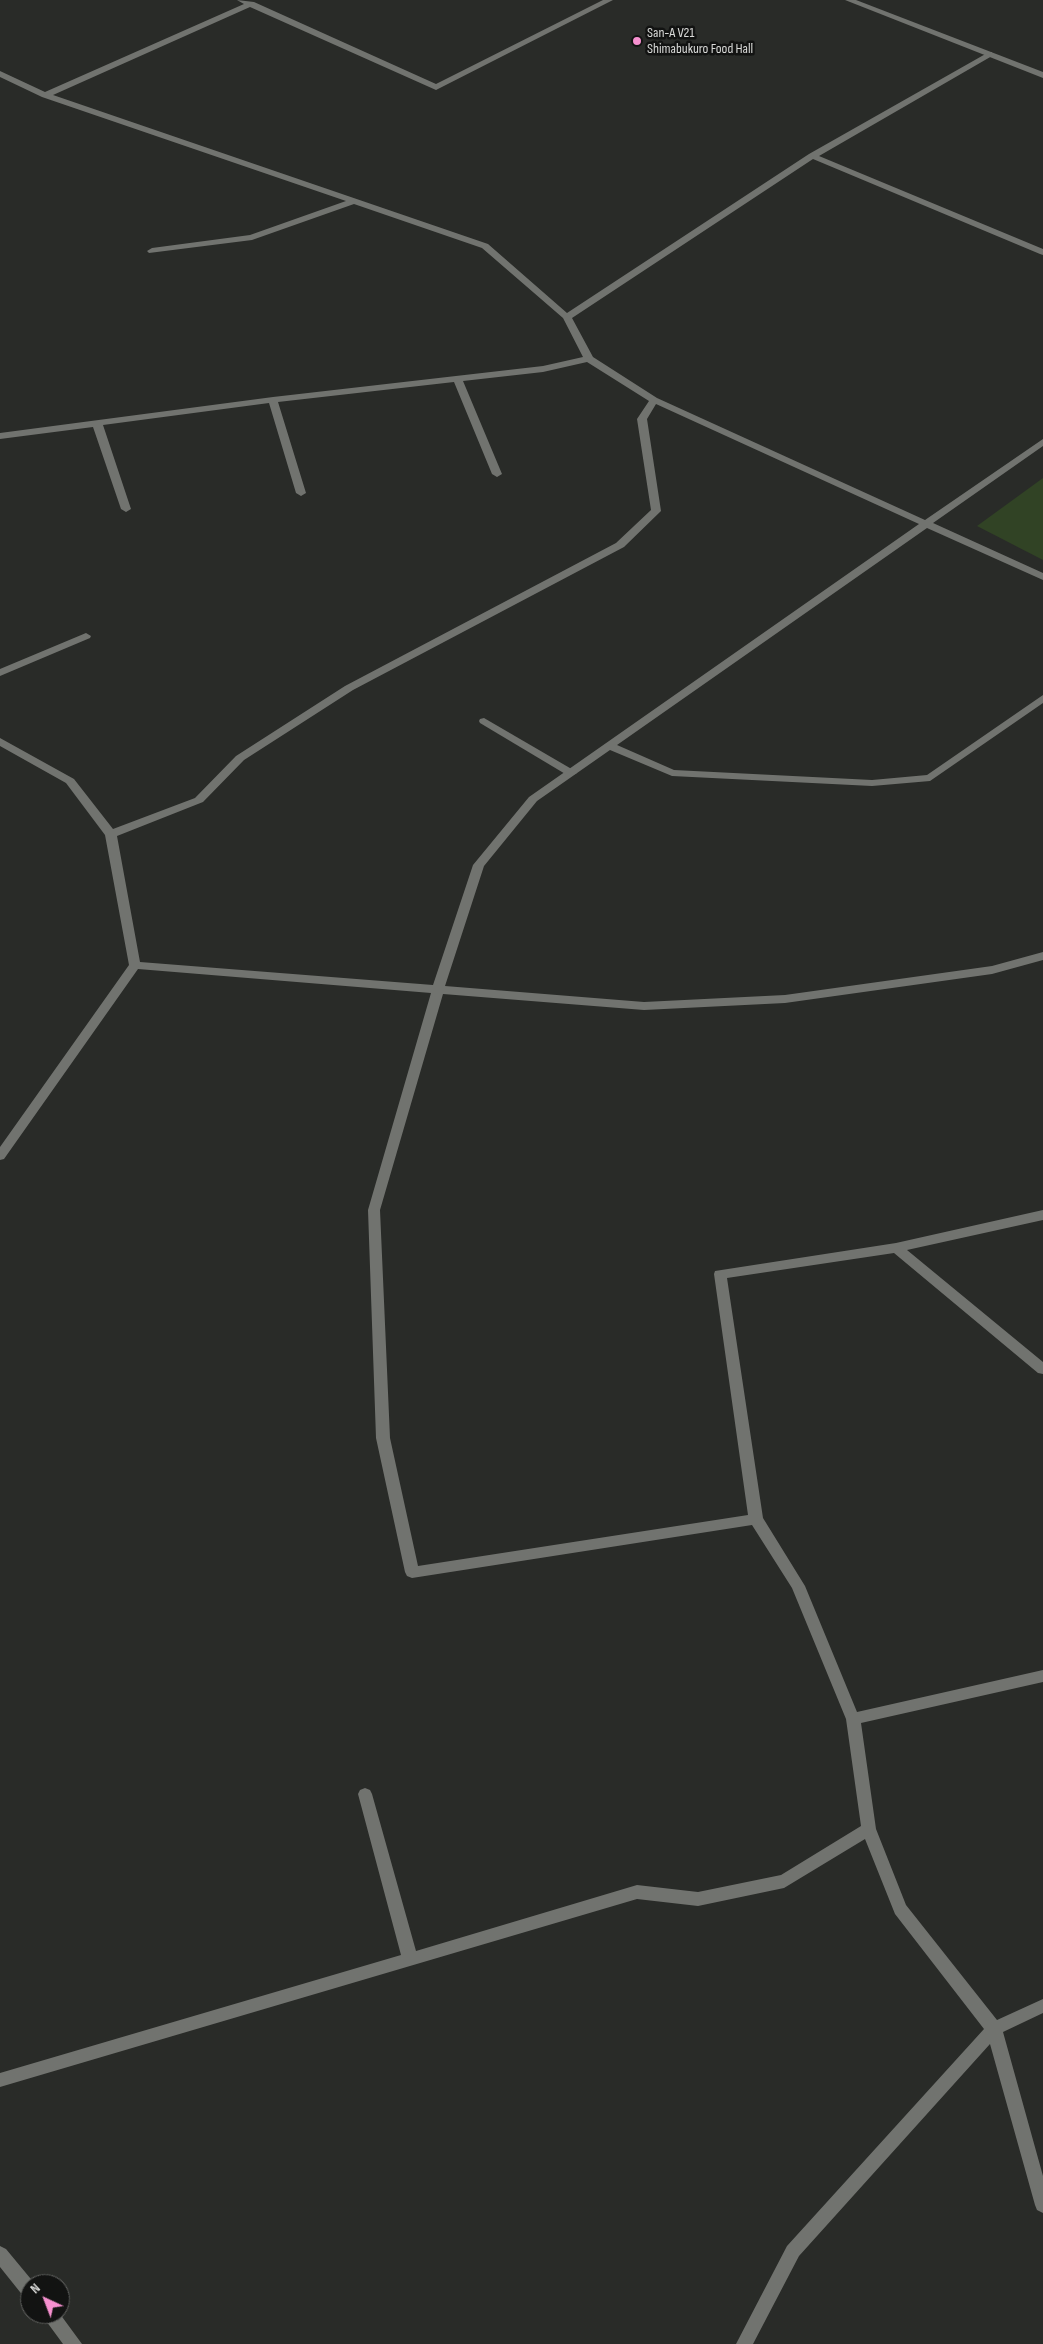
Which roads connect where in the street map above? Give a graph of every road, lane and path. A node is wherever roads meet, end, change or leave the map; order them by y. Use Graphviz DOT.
graph roads {
  1 [pos="241,0"];
  2 [pos="850,0"];
  3 [pos="604,1"];
  4 [pos="251,4"];
  5 [pos="989,54"];
  6 [pos="0,74"];
  7 [pos="1043,75"];
  8 [pos="45,95"];
  9 [pos="812,156"];
  10 [pos="355,201"];
  11 [pos="152,251"];
  12 [pos="1043,252"];
  13 [pos="567,317"];
  14 [pos="589,359"];
  15 [pos="456,379"];
  16 [pos="273,400"];
  17 [pos="654,400"];
  18 [pos="97,423"];
  19 [pos="0,436"];
  20 [pos="1043,442"];
  21 [pos="497,474"];
  22 [pos="301,493"];
  23 [pos="126,509"];
  24 [pos="928,524"];
  25 [pos="1043,577"];
  26 [pos="86,636"];
  27 [pos="0,673"];
  28 [pos="1043,698"];
  29 [pos="484,721"];
  30 [pos="0,741"];
  31 [pos="610,746"];
  32 [pos="571,773"];
  33 [pos="111,834"];
  34 [pos="1043,956"];
  35 [pos="135,965"];
  36 [pos="438,989"];
  37 [pos="0,1156"];
  38 [pos="1043,1215"];
  39 [pos="896,1248"];
  40 [pos="1043,1369"];
  41 [pos="756,1519"];
  42 [pos="1043,1676"];
  43 [pos="853,1719"];
  44 [pos="365,1794"];
  45 [pos="869,1829"];
  46 [pos="410,1958"];
  47 [pos="1043,2006"];
  48 [pos="994,2029"];
  49 [pos="0,2080"];
  50 [pos="1043,2205"];
  51 [pos="0,2254"];
  52 [pos="20,2279"];
  53 [pos="57,2324"];
  54 [pos="74,2344"];
  55 [pos="744,2344"];
  1 -- 4 [label="street"];
  2 -- 5 [label="street"];
  3 -- 4 [label="street"];
  4 -- 8 [label="street"];
  5 -- 7 [label="street"];
  5 -- 9 [label="street"];
  6 -- 8 [label="street"];
  8 -- 10 [label="street"];
  9 -- 12 [label="street"];
  9 -- 13 [label="street"];
  10 -- 11 [label="street"];
  10 -- 13 [label="street"];
  13 -- 14 [label="street"];
  14 -- 15 [label="street"];
  14 -- 17 [label="street"];
  15 -- 16 [label="street"];
  15 -- 21 [label="street"];
  16 -- 18 [label="street"];
  16 -- 22 [label="street"];
  17 -- 24 [label="street"];
  17 -- 33 [label="street"];
  18 -- 19 [label="street"];
  18 -- 23 [label="street"];
  20 -- 24 [label="street"];
  24 -- 25 [label="street"];
  24 -- 31 [label="street"];
  26 -- 27 [label="street"];
  28 -- 31 [label="street"];
  29 -- 32 [label="street"];
  30 -- 33 [label="street"];
  31 -- 32 [label="street"];
  32 -- 36 [label="street"];
  33 -- 35 [label="street"];
  34 -- 36 [label="street"];
  35 -- 36 [label="street"];
  35 -- 37 [label="street"];
  36 -- 41 [label="street"];
  38 -- 39 [label="street"];
  39 -- 40 [label="street"];
  39 -- 41 [label="street"];
  41 -- 43 [label="street"];
  42 -- 43 [label="street"];
  43 -- 45 [label="street"];
  44 -- 46 [label="street"];
  45 -- 46 [label="street"];
  45 -- 48 [label="street"];
  46 -- 49 [label="street"];
  47 -- 48 [label="street"];
  48 -- 50 [label="street"];
  48 -- 55 [label="street"];
  51 -- 52 [label="street"];
  53 -- 54 [label="street"];
}
